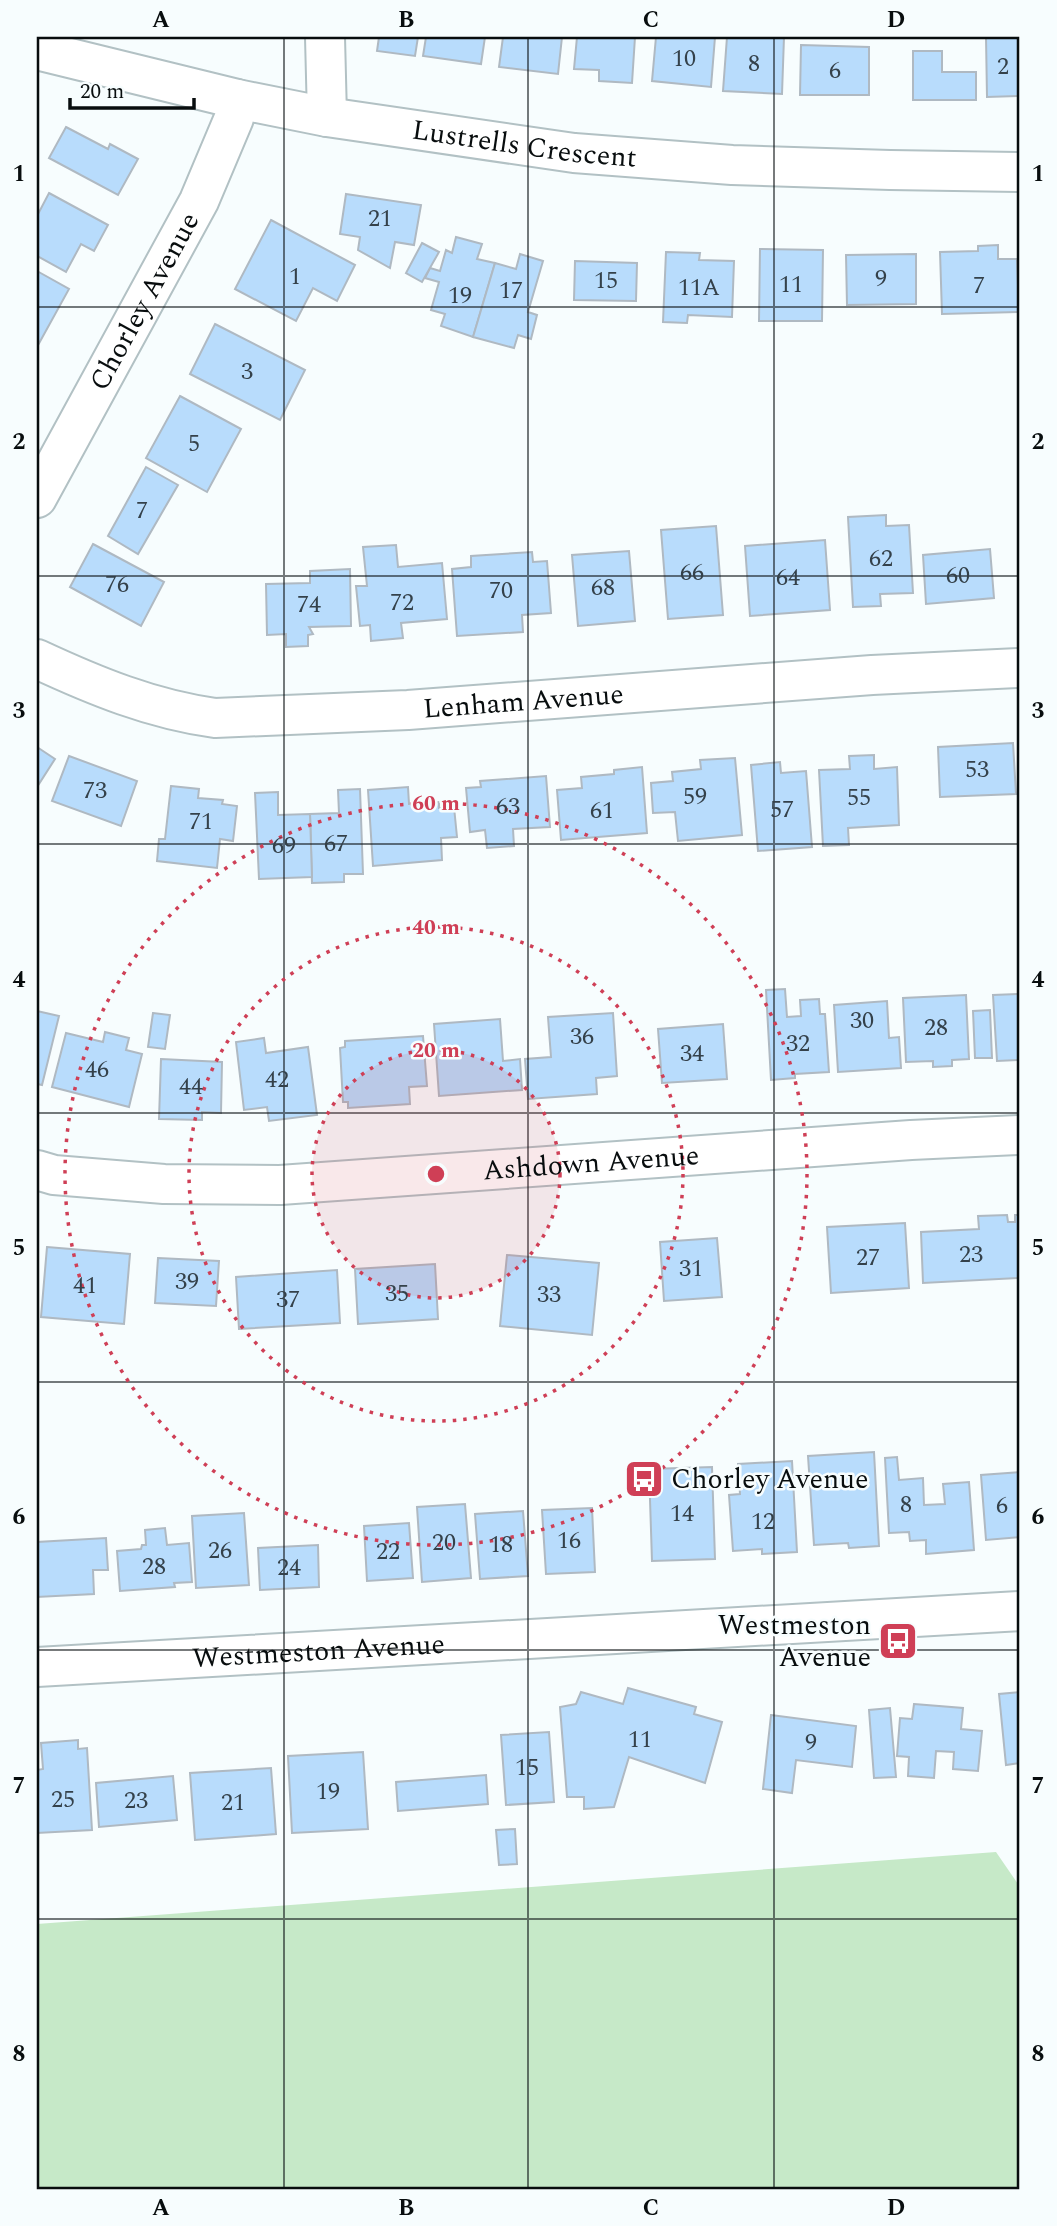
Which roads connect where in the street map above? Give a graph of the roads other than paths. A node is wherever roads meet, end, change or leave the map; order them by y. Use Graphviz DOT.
graph roads {
  1 [pos="325,37"];
  2 [pos="37,50"];
  3 [pos="237,99"];
  4 [pos="327,117"];
  5 [pos="1020,172"];
  6 [pos="37,498"];
  7 [pos="37,659"];
  8 [pos="1020,668"];
  9 [pos="1020,1135"];
  10 [pos="37,1170"];
  11 [pos="1020,1611"];
  12 [pos="37,1667"];
  1 -- 4 [label="street"];
  2 -- 3 [label="street, Lustrells Crescent"];
  3 -- 4 [label="street, Lustrells Crescent"];
  3 -- 6 [label="street, Chorley Avenue"];
  4 -- 5 [label="street, Lustrells Crescent"];
  7 -- 8 [label="street, Lenham Avenue"];
  9 -- 10 [label="street, Ashdown Avenue"];
  11 -- 12 [label="street, Westmeston Avenue"];
}
